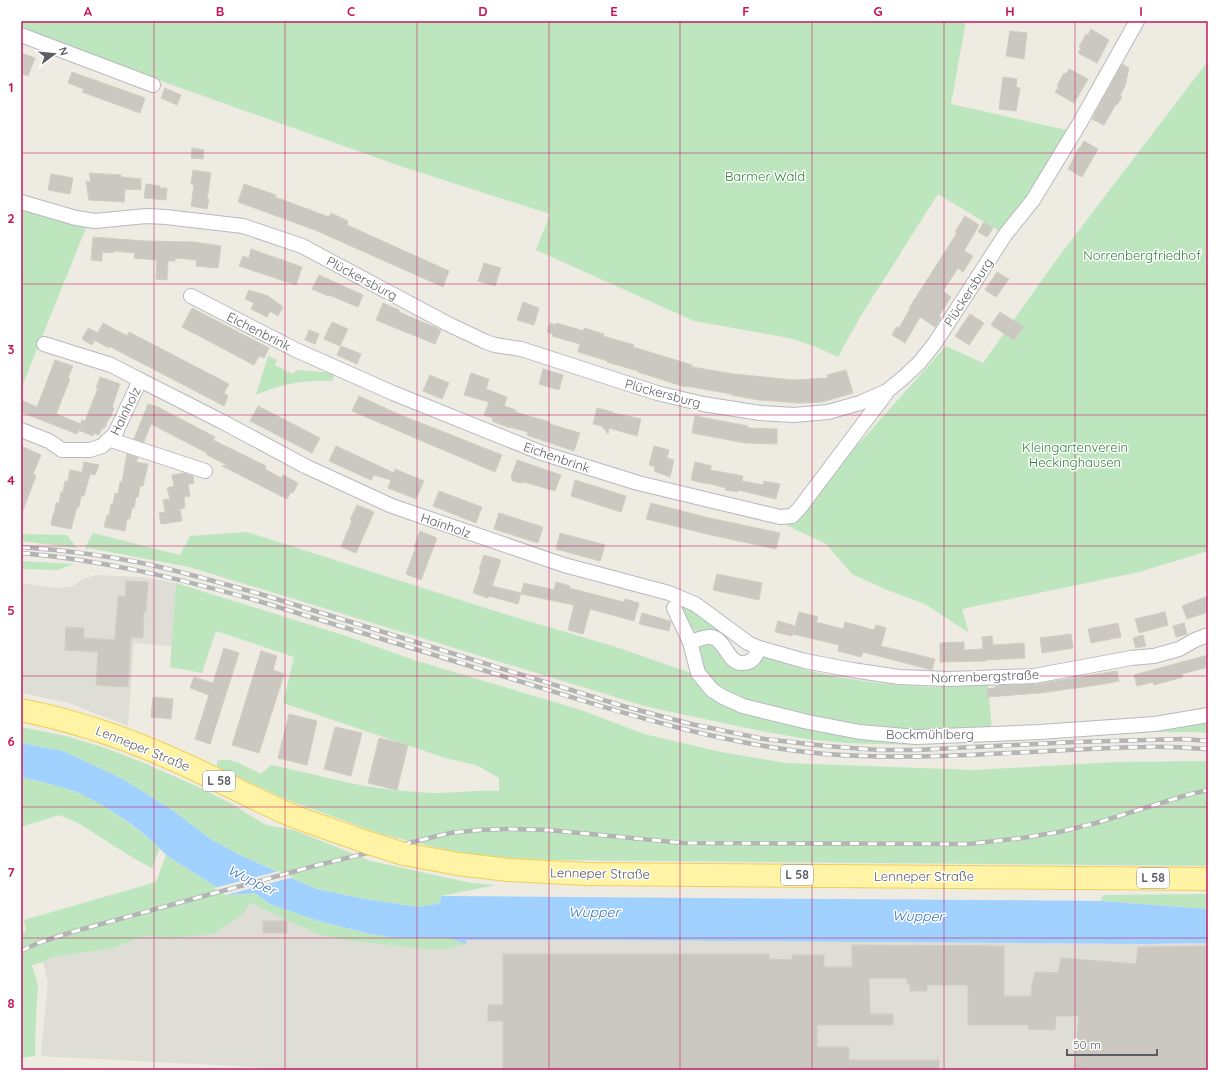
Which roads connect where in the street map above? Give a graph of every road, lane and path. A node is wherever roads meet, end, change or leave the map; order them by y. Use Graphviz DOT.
graph roads {
  1 [pos="1137,21"];
  2 [pos="21,35"];
  3 [pos="153,85"];
  4 [pos="21,202"];
  5 [pos="191,296"];
  6 [pos="44,344"];
  7 [pos="140,380"];
  8 [pos="887,391"];
  9 [pos="21,430"];
  10 [pos="111,440"];
  11 [pos="205,471"];
  12 [pos="674,608"];
  13 [pos="1208,635"];
  14 [pos="690,642"];
  15 [pos="759,648"];
  16 [pos="21,710"];
  17 [pos="1208,715"];
  18 [pos="1208,879"];
  1 -- 8 [label="street, Plückersburg"];
  2 -- 3 [label="street"];
  4 -- 8 [label="street, Plückersburg"];
  5 -- 8 [label="street, Eichenbrink"];
  6 -- 7 [label="street, Hainholz"];
  7 -- 10 [label="street, Hainholz"];
  7 -- 15 [label="street, Hainholz"];
  9 -- 10 [label="street, Hainholz"];
  10 -- 11 [label="street"];
  12 -- 14 [label="street, Bockmühlberg"];
  13 -- 15 [label="street, Norrenbergstraße"];
  14 -- 15 [label="street"];
  14 -- 17 [label="street, Bockmühlberg"];
  16 -- 18 [label="main road, Lenneper Straße / L 58, bridge"];
}
